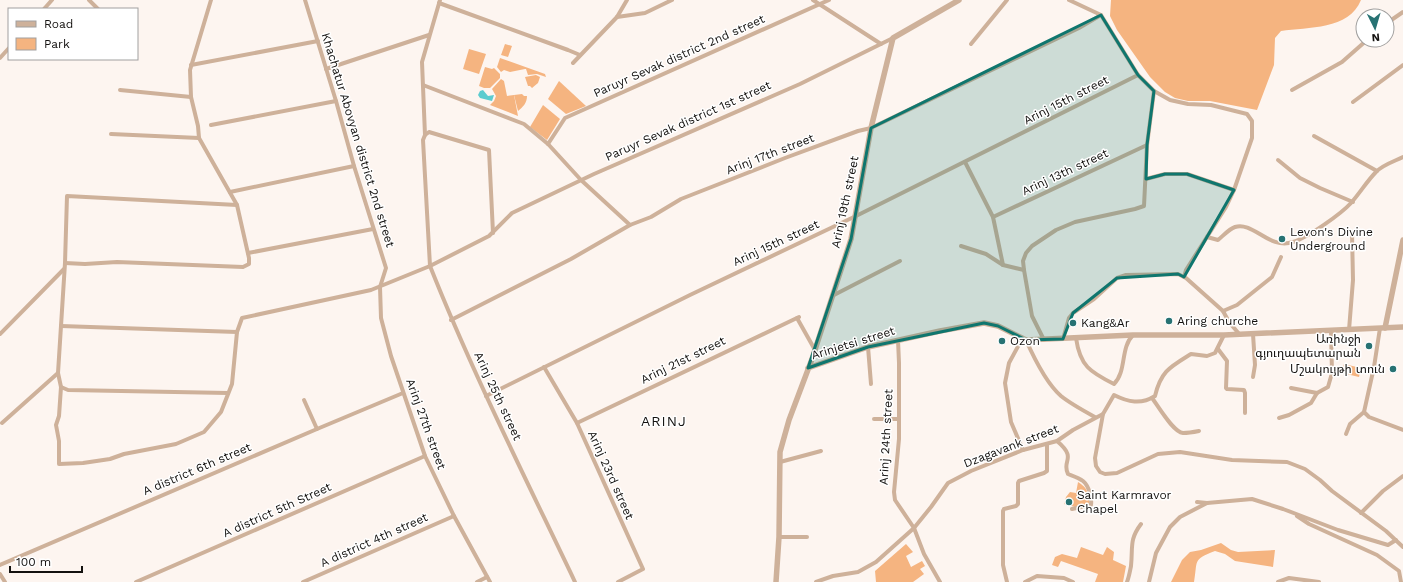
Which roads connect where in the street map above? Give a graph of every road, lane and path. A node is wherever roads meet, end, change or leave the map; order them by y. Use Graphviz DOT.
graph roads {
  1 [pos="52,0"];
  2 [pos="89,0"];
  3 [pos="211,0"];
  4 [pos="305,0"];
  5 [pos="628,0"];
  6 [pos="672,0"];
  7 [pos="813,0"];
  8 [pos="829,0"];
  9 [pos="959,0"];
  10 [pos="1007,0"];
  11 [pos="1069,0"];
  12 [pos="439,2"];
  13 [pos="818,5"];
  14 [pos="45,8"];
  15 [pos="97,8"];
  16 [pos="1101,15"];
  17 [pos="617,17"];
  18 [pos="429,35"];
  19 [pos="893,38"];
  20 [pos="318,41"];
  21 [pos="881,44"];
  22 [pos="971,44"];
  23 [pos="1358,48"];
  24 [pos="8,49"];
  25 [pos="580,55"];
  26 [pos="0,58"];
  27 [pos="573,63"];
  28 [pos="1403,64"];
  29 [pos="191,65"];
  30 [pos="326,69"];
  31 [pos="1138,75"];
  32 [pos="423,85"];
  33 [pos="120,90"];
  34 [pos="1292,90"];
  35 [pos="1154,91"];
  36 [pos="191,96"];
  37 [pos="336,101"];
  38 [pos="1353,102"];
  39 [pos="211,125"];
  40 [pos="872,128"];
  41 [pos="111,134"];
  42 [pos="424,135"];
  43 [pos="1314,136"];
  44 [pos="199,138"];
  45 [pos="548,144"];
  46 [pos="1146,145"];
  47 [pos="1403,157"];
  48 [pos="1278,160"];
  49 [pos="965,162"];
  50 [pos="354,166"];
  51 [pos="1377,171"];
  52 [pos="1146,179"];
  53 [pos="581,180"];
  54 [pos="1234,190"];
  55 [pos="230,192"];
  56 [pos="1353,202"];
  57 [pos="237,205"];
  58 [pos="856,216"];
  59 [pos="993,216"];
  60 [pos="630,225"];
  61 [pos="373,230"];
  62 [pos="493,233"];
  63 [pos="1352,233"];
  64 [pos="1206,237"];
  65 [pos="1403,240"];
  66 [pos="961,246"];
  67 [pos="248,253"];
  68 [pos="1280,257"];
  69 [pos="900,261"];
  70 [pos="65,263"];
  71 [pos="1003,265"];
  72 [pos="430,266"];
  73 [pos="64,269"];
  74 [pos="1024,270"];
  75 [pos="1184,277"];
  76 [pos="380,287"];
  77 [pos="832,296"];
  78 [pos="1223,311"];
  79 [pos="451,320"];
  80 [pos="61,326"];
  81 [pos="1382,328"];
  82 [pos="1403,328"];
  83 [pos="1349,330"];
  84 [pos="1331,331"];
  85 [pos="237,332"];
  86 [pos="0,334"];
  87 [pos="1253,334"];
  88 [pos="1133,335"];
  89 [pos="1224,335"];
  90 [pos="1240,335"];
  91 [pos="1076,338"];
  92 [pos="1063,339"];
  93 [pos="898,340"];
  94 [pos="1024,340"];
  95 [pos="1044,340"];
  96 [pos="868,347"];
  97 [pos="1218,349"];
  98 [pos="815,350"];
  99 [pos="544,367"];
  100 [pos="808,368"];
  101 [pos="58,373"];
  102 [pos="1253,377"];
  103 [pos="871,384"];
  104 [pos="61,387"];
  105 [pos="1291,388"];
  106 [pos="228,393"];
  107 [pos="403,393"];
  108 [pos="1317,394"];
  109 [pos="486,396"];
  110 [pos="1152,398"];
  111 [pos="304,400"];
  112 [pos="1364,412"];
  113 [pos="1245,413"];
  114 [pos="1102,414"];
  115 [pos="1095,417"];
  116 [pos="1279,418"];
  117 [pos="874,419"];
  118 [pos="899,419"];
  119 [pos="2,423"];
  120 [pos="577,423"];
  121 [pos="317,429"];
  122 [pos="1403,430"];
  123 [pos="1199,431"];
  124 [pos="1346,434"];
  125 [pos="1057,441"];
  126 [pos="1047,444"];
  127 [pos="1022,450"];
  128 [pos="821,451"];
  129 [pos="425,456"];
  130 [pos="780,462"];
  131 [pos="1403,476"];
  132 [pos="1197,502"];
  133 [pos="1207,503"];
  134 [pos="1072,509"];
  135 [pos="1361,513"];
  136 [pos="1295,514"];
  137 [pos="454,516"];
  138 [pos="1141,524"];
  139 [pos="914,528"];
  140 [pos="779,537"];
  141 [pos="807,537"];
  142 [pos="1396,540"];
  143 [pos="1403,547"];
  144 [pos="0,565"];
  145 [pos="0,574"];
  146 [pos="487,577"];
  147 [pos="5,582"];
  148 [pos="136,582"];
  149 [pos="303,582"];
  150 [pos="477,582"];
  151 [pos="490,582"];
  152 [pos="576,582"];
  153 [pos="618,582"];
  154 [pos="776,582"];
  155 [pos="816,582"];
  156 [pos="940,582"];
  157 [pos="1007,582"];
  158 [pos="1025,582"];
  159 [pos="1073,582"];
  160 [pos="1127,582"];
  161 [pos="1149,582"];
  162 [pos="1278,582"];
  163 [pos="1318,582"];
  164 [pos="1401,582"];
  1 -- 14 [label="street"];
  2 -- 15 [label="street"];
  3 -- 29 [label="street"];
  4 -- 20 [label="street, Khachatur Abovyan district 2nd street"];
  5 -- 17 [label="street"];
  6 -- 17 [label="street"];
  7 -- 13 [label="street"];
  8 -- 13 [label="street, Paruyr Sevak district 2nd street"];
  9 -- 19 [label="street, Paruyr Sevak district 1st street"];
  10 -- 22 [label="street"];
  11 -- 16 [label="street"];
  12 -- 18 [label="street, Arinj 25th street"];
  12 -- 25 [label="street"];
  13 -- 21 [label="street"];
  13 -- 45 [label="street, Paruyr Sevak district 2nd street"];
  16 -- 31 [label="street"];
  16 -- 40 [label="street, Arinj 17th street"];
  17 -- 25 [label="street"];
  18 -- 30 [label="street"];
  18 -- 32 [label="street, Arinj 25th street"];
  19 -- 21 [label="street, Paruyr Sevak district 1st street"];
  19 -- 40 [label="street, Arinj 19th street"];
  20 -- 29 [label="street"];
  20 -- 30 [label="street, Khachatur Abovyan district 2nd street"];
  21 -- 53 [label="street, Paruyr Sevak district 1st street"];
  23 -- 34 [label="street"];
  24 -- 26 [label="street"];
  25 -- 27 [label="street"];
  28 -- 38 [label="street"];
  29 -- 36 [label="street"];
  30 -- 37 [label="street, Khachatur Abovyan district 2nd street"];
  31 -- 35 [label="street"];
  31 -- 49 [label="street, Arinj 15th street"];
  32 -- 42 [label="street, Arinj 25th street"];
  32 -- 45 [label="street"];
  33 -- 36 [label="street"];
  35 -- 46 [label="street"];
  35 -- 54 [label="street"];
  36 -- 44 [label="street"];
  37 -- 39 [label="street"];
  37 -- 50 [label="street, Khachatur Abovyan district 2nd street"];
  40 -- 58 [label="street, Arinj 19th street"];
  40 -- 60 [label="street, Arinj 17th street"];
  41 -- 44 [label="street"];
  42 -- 62 [label="street"];
  42 -- 72 [label="street, Arinj 25th street"];
  43 -- 51 [label="street"];
  44 -- 55 [label="street"];
  45 -- 53 [label="street"];
  46 -- 52 [label="street"];
  46 -- 59 [label="street, Arinj 13th street"];
  47 -- 51 [label="street"];
  48 -- 56 [label="street"];
  49 -- 58 [label="street, Arinj 15th street"];
  49 -- 59 [label="street"];
  50 -- 55 [label="street"];
  50 -- 61 [label="street, Khachatur Abovyan district 2nd street"];
  51 -- 56 [label="street"];
  52 -- 54 [label="street"];
  52 -- 74 [label="street"];
  53 -- 60 [label="street"];
  53 -- 62 [label="street, Paruyr Sevak district 1st street"];
  54 -- 64 [label="street"];
  55 -- 57 [label="street"];
  56 -- 64 [label="street"];
  57 -- 67 [label="street"];
  57 -- 70 [label="street"];
  58 -- 77 [label="street, Arinj 19th street"];
  58 -- 99 [label="street, Arinj 15th street"];
  59 -- 71 [label="street"];
  60 -- 79 [label="street, Arinj 17th street"];
  61 -- 67 [label="street"];
  61 -- 76 [label="street, Khachatur Abovyan district 2nd street"];
  62 -- 72 [label="street, Paruyr Sevak district 1st street"];
  63 -- 83 [label="street"];
  64 -- 75 [label="street"];
  65 -- 81 [label="street"];
  66 -- 71 [label="street"];
  67 -- 70 [label="street"];
  68 -- 78 [label="street"];
  69 -- 77 [label="street"];
  70 -- 73 [label="street"];
  71 -- 74 [label="street"];
  72 -- 76 [label="street"];
  72 -- 79 [label="street, Arinj 25th street"];
  73 -- 80 [label="street"];
  73 -- 86 [label="street"];
  74 -- 95 [label="street"];
  75 -- 78 [label="street"];
  75 -- 92 [label="street"];
  76 -- 85 [label="street"];
  76 -- 107 [label="street, Arinj 27th street"];
  77 -- 98 [label="street, Arinj 19th street"];
  78 -- 90 [label="street"];
  79 -- 109 [label="street, Arinj 25th street"];
  80 -- 85 [label="street"];
  80 -- 101 [label="street"];
  81 -- 82 [label="street"];
  81 -- 83 [label="street"];
  81 -- 112 [label="street"];
  83 -- 84 [label="street"];
  84 -- 87 [label="street"];
  84 -- 108 [label="street"];
  85 -- 106 [label="street"];
  87 -- 90 [label="street"];
  87 -- 102 [label="street"];
  88 -- 89 [label="street"];
  88 -- 91 [label="street"];
  88 -- 91 [label="street"];
  89 -- 90 [label="street"];
  89 -- 97 [label="street"];
  91 -- 92 [label="street"];
  92 -- 95 [label="street"];
  93 -- 94 [label="street, Arinjetsi street"];
  93 -- 96 [label="street, Arinjetsi street"];
  93 -- 118 [label="street, Arinj 24th street"];
  94 -- 95 [label="street"];
  94 -- 115 [label="street"];
  94 -- 127 [label="street"];
  96 -- 100 [label="street, Arinjetsi street"];
  96 -- 103 [label="street"];
  97 -- 110 [label="street"];
  97 -- 113 [label="street"];
  98 -- 100 [label="street, Arinj 19th street"];
  98 -- 120 [label="street, Arinj 21st street"];
  99 -- 109 [label="street, Arinj 15th street"];
  99 -- 120 [label="street, Arinj 23rd street"];
  100 -- 130 [label="street, Arinjetsi street"];
  101 -- 104 [label="street"];
  101 -- 119 [label="street"];
  104 -- 106 [label="street"];
  104 -- 106 [label="street"];
  105 -- 108 [label="street"];
  107 -- 121 [label="street, A district 6th street"];
  107 -- 129 [label="street, Arinj 27th street"];
  108 -- 116 [label="street"];
  109 -- 152 [label="street, Arinj 25th street"];
  110 -- 114 [label="street"];
  110 -- 123 [label="street"];
  111 -- 121 [label="street"];
  112 -- 122 [label="street"];
  112 -- 124 [label="street"];
  114 -- 115 [label="street, Dzagavank street"];
  114 -- 135 [label="street"];
  115 -- 125 [label="street, Dzagavank street"];
  117 -- 118 [label="street"];
  118 -- 139 [label="street, Arinj 24th street"];
  120 -- 153 [label="street, Arinj 23rd street"];
  121 -- 144 [label="street, A district 6th street"];
  125 -- 126 [label="street, Dzagavank street"];
  125 -- 134 [label="street"];
  126 -- 127 [label="street, Dzagavank street"];
  126 -- 157 [label="street"];
  127 -- 139 [label="street, Dzagavank street"];
  128 -- 130 [label="street"];
  129 -- 137 [label="street, Arinj 27th street"];
  129 -- 148 [label="street, A district 5th Street"];
  130 -- 140 [label="street, Arinjetsi street"];
  131 -- 135 [label="street"];
  132 -- 133 [label="street"];
  133 -- 136 [label="street"];
  133 -- 161 [label="street"];
  135 -- 142 [label="street"];
  136 -- 142 [label="street"];
  136 -- 164 [label="street"];
  137 -- 146 [label="street, Arinj 27th street"];
  137 -- 149 [label="street, A district 4th street"];
  138 -- 160 [label="street"];
  139 -- 155 [label="street, Dzagavank street"];
  139 -- 156 [label="street, Arinj 24th street"];
  140 -- 141 [label="street"];
  140 -- 154 [label="street, Arinjetsi street"];
  142 -- 143 [label="street"];
  145 -- 147 [label="street"];
  146 -- 150 [label="street"];
  146 -- 151 [label="street, Arinj 27th street"];
  158 -- 159 [label="street"];
  162 -- 163 [label="street"];
}
